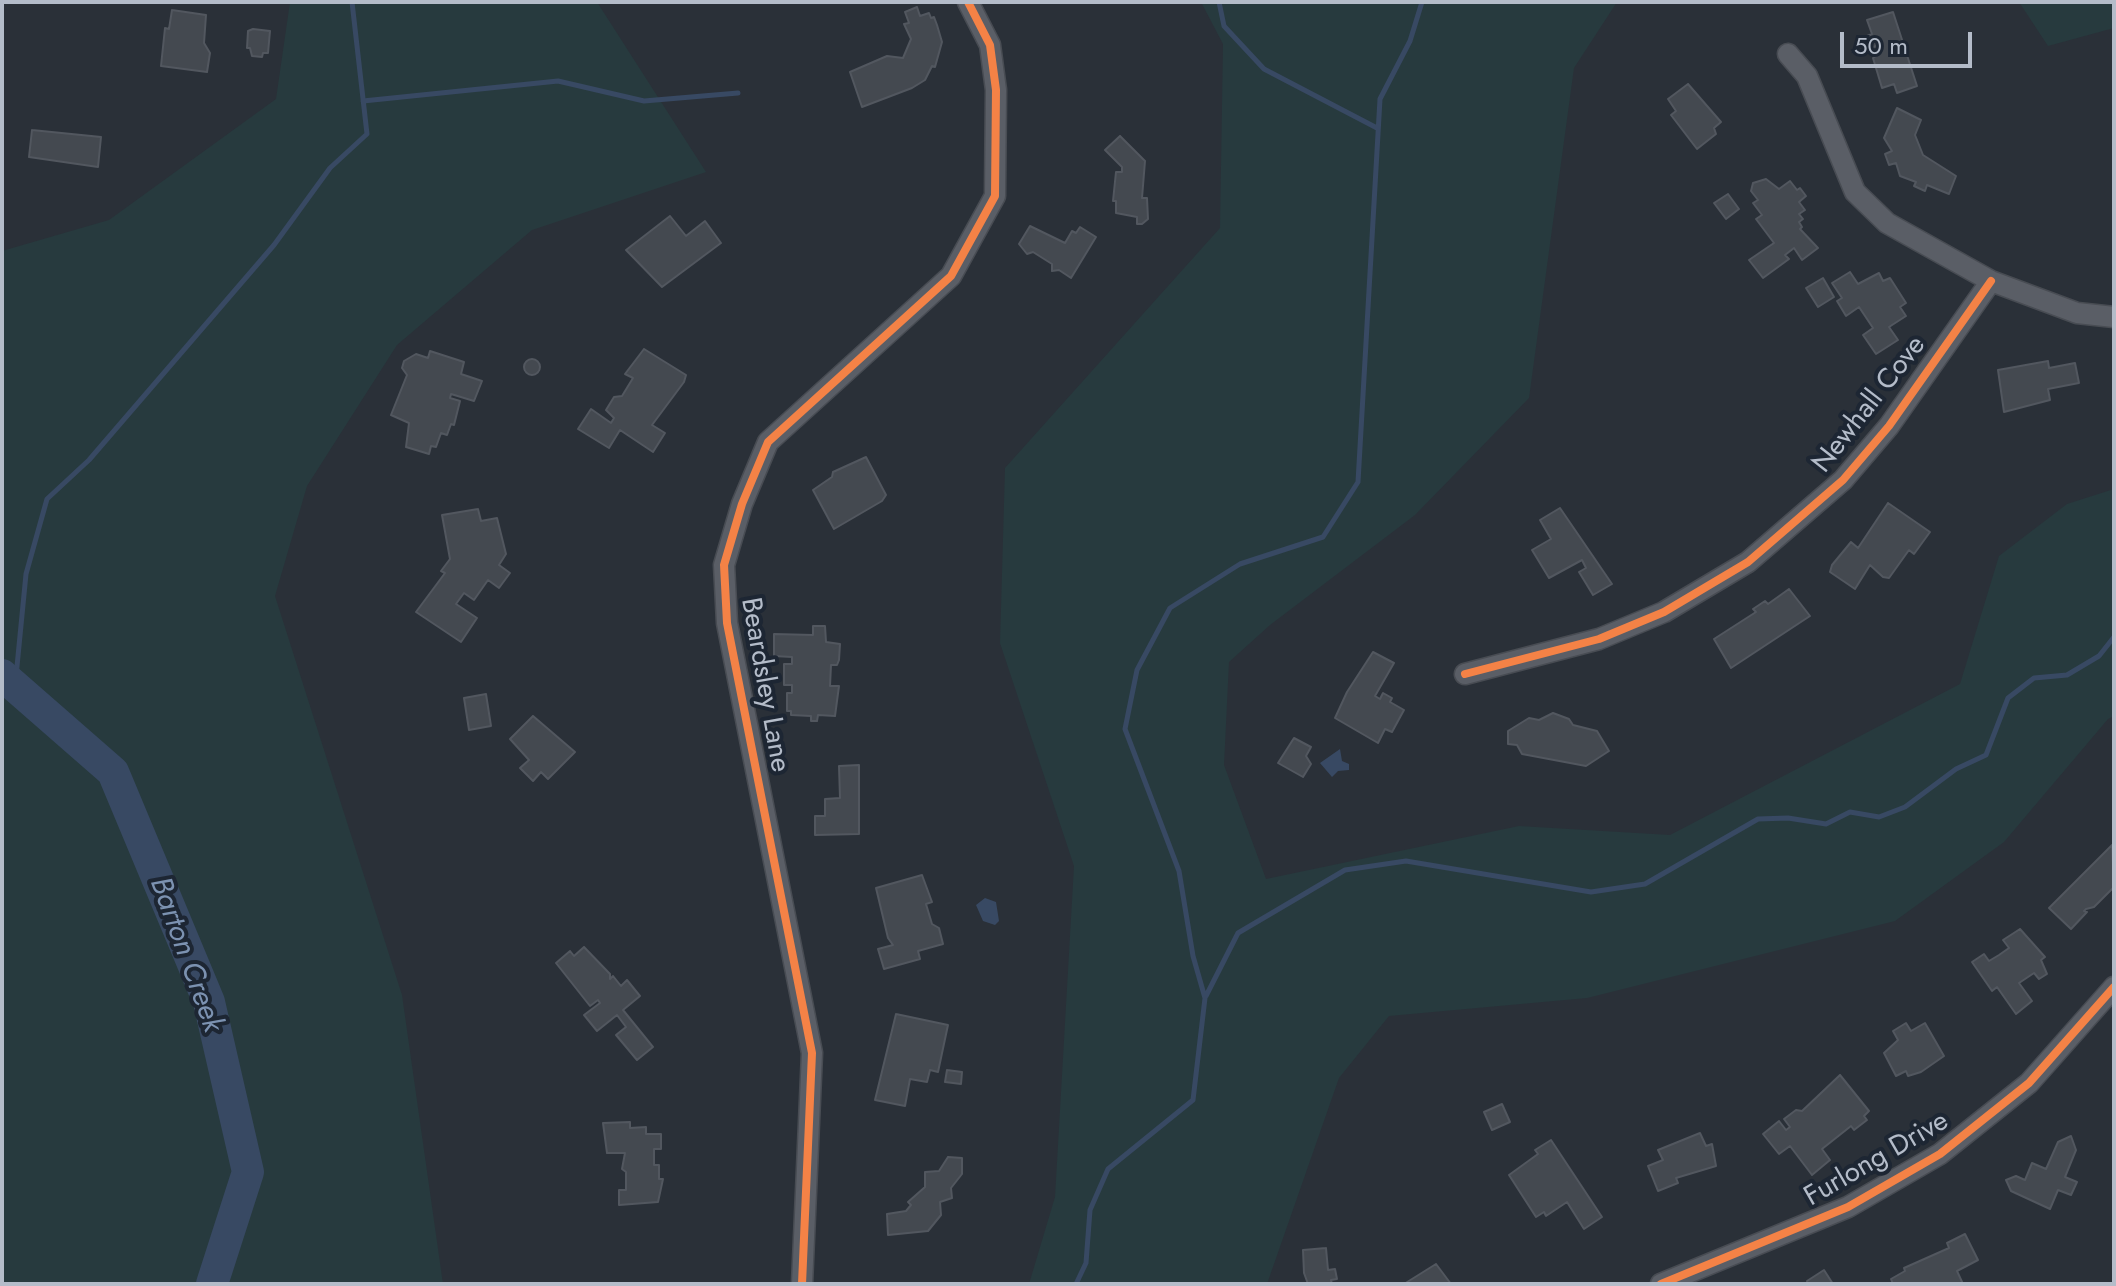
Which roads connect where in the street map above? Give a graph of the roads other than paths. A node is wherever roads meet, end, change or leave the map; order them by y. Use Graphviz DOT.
graph roads {
  1 [pos="968,2"];
  2 [pos="1788,54"];
  3 [pos="1991,281"];
  4 [pos="2114,317"];
  5 [pos="1465,674"];
  6 [pos="2114,987"];
  7 [pos="802,1284"];
  8 [pos="1661,1284"];
  1 -- 7 [label="street, Beardsley Lane"];
  2 -- 3 [label="street"];
  3 -- 4 [label="street"];
  3 -- 5 [label="street, Newhall Cove"];
  6 -- 8 [label="street, Furlong Drive"];
}
